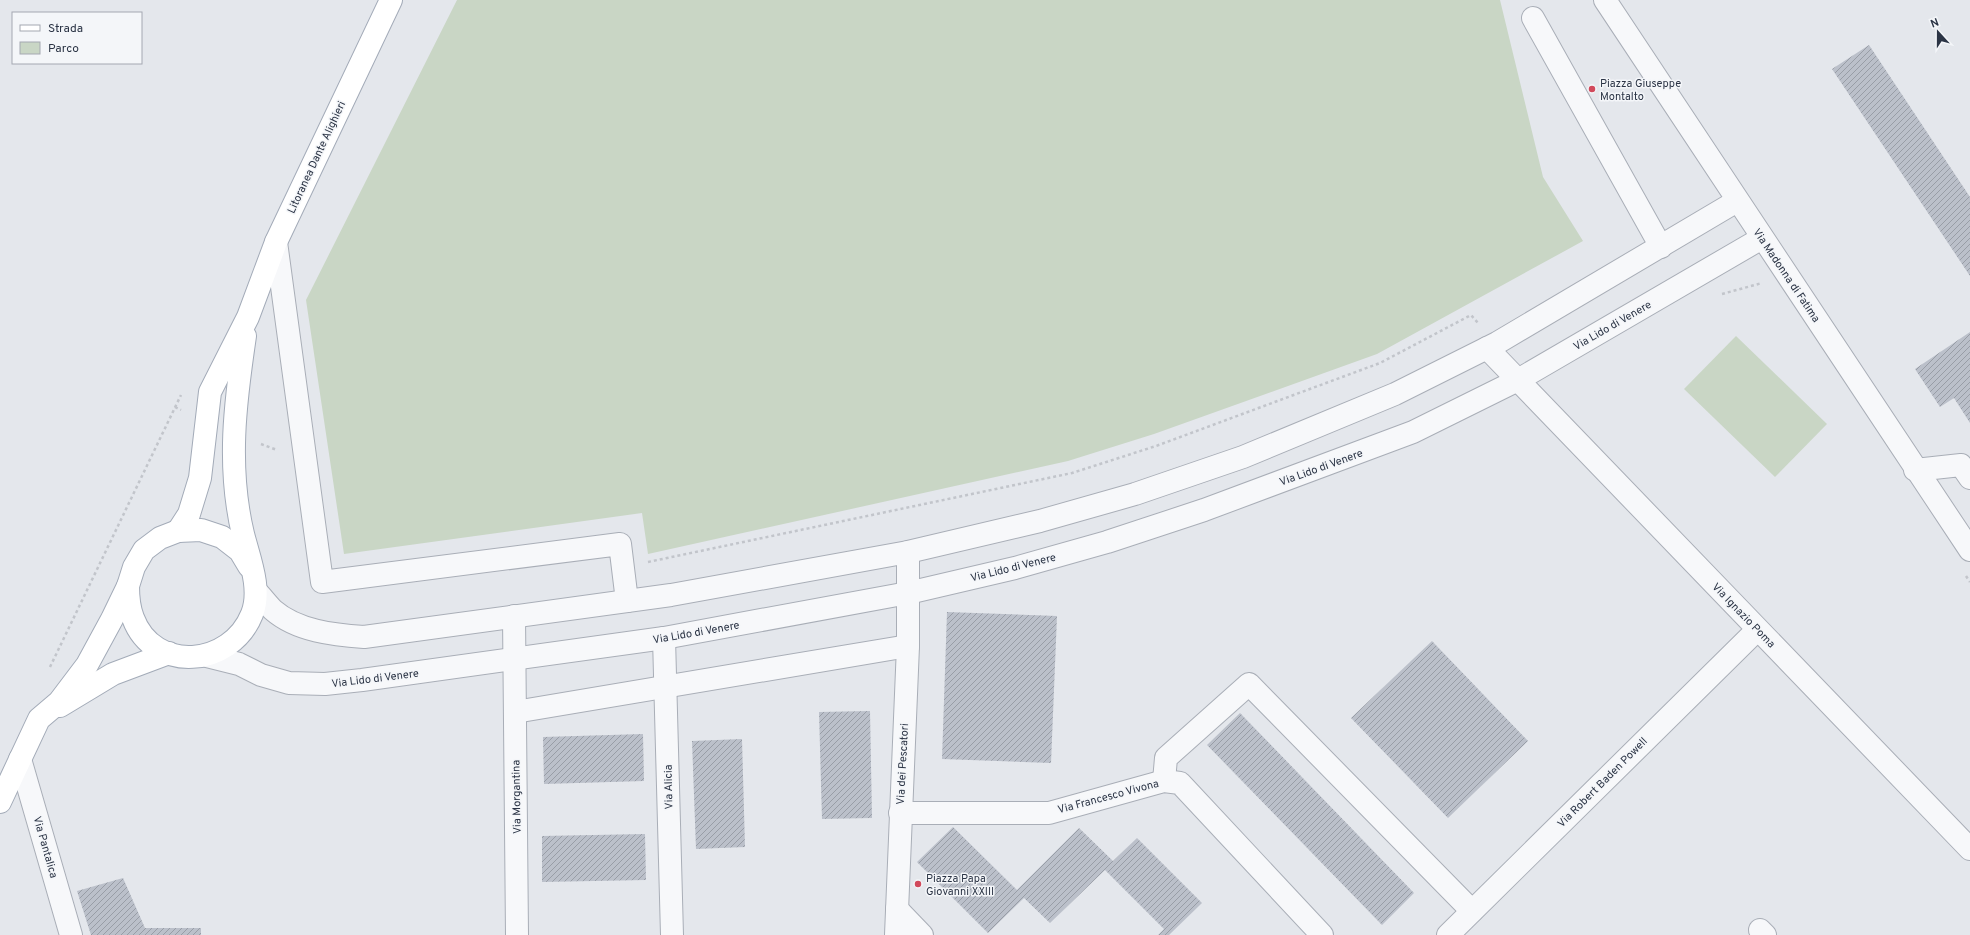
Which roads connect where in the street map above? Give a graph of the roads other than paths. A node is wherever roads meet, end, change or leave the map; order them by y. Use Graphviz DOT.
graph roads {
  1 [pos="391,0"];
  2 [pos="1604,0"];
  3 [pos="1533,18"];
  4 [pos="1737,201"];
  5 [pos="1762,238"];
  6 [pos="276,242"];
  7 [pos="1661,247"];
  8 [pos="248,317"];
  9 [pos="1487,348"];
  10 [pos="1518,380"];
  11 [pos="1916,470"];
  12 [pos="1970,478"];
  13 [pos="178,531"];
  14 [pos="908,552"];
  15 [pos="1966,560"];
  16 [pos="251,570"];
  17 [pos="128,586"];
  18 [pos="256,591"];
  19 [pos="908,593"];
  20 [pos="627,601"];
  21 [pos="514,616"];
  22 [pos="1758,630"];
  23 [pos="664,638"];
  24 [pos="908,646"];
  25 [pos="169,653"];
  26 [pos="206,656"];
  27 [pos="515,658"];
  28 [pos="666,687"];
  29 [pos="515,712"];
  30 [pos="39,719"];
  31 [pos="20,759"];
  32 [pos="1164,781"];
  33 [pos="0,802"];
  34 [pos="900,813"];
  35 [pos="1970,849"];
  36 [pos="897,909"];
  37 [pos="1472,911"];
  38 [pos="71,935"];
  39 [pos="517,935"];
  40 [pos="672,935"];
  41 [pos="896,935"];
  42 [pos="922,935"];
  43 [pos="1322,935"];
  44 [pos="1448,935"];
  1 -- 6 [label="main road, Litoranea Dante Alighieri"];
  2 -- 4 [label="street, Via Madonna di Fatima"];
  3 -- 7 [label="street"];
  4 -- 5 [label="street, Via Madonna di Fatima"];
  4 -- 7 [label="street"];
  5 -- 10 [label="street, Via Lido di Venere"];
  5 -- 11 [label="street, Via Madonna di Fatima"];
  6 -- 8 [label="main road, Litoranea Dante Alighieri"];
  6 -- 20 [label="street"];
  7 -- 9 [label="street"];
  8 -- 13 [label="main road"];
  8 -- 16 [label="main road"];
  9 -- 10 [label="street, Via Ignazio Poma"];
  9 -- 14 [label="street"];
  10 -- 19 [label="street, Via Lido di Venere"];
  10 -- 22 [label="street, Via Ignazio Poma"];
  11 -- 12 [label="street"];
  11 -- 15 [label="street, Via Madonna di Fatima"];
  13 -- 16 [label="main road"];
  13 -- 17 [label="main road"];
  14 -- 19 [label="street, Via dei Pescatori"];
  14 -- 20 [label="street"];
  16 -- 18 [label="main road"];
  17 -- 25 [label="main road"];
  17 -- 30 [label="main road"];
  18 -- 21 [label="street"];
  18 -- 26 [label="main road"];
  19 -- 23 [label="street, Via Lido di Venere"];
  19 -- 24 [label="street, Via dei Pescatori"];
  20 -- 21 [label="street"];
  21 -- 27 [label="street, Via Morgantina"];
  22 -- 35 [label="street, Via Ignazio Poma"];
  22 -- 37 [label="street, Via Robert Baden Powell"];
  23 -- 27 [label="street, Via Lido di Venere"];
  23 -- 28 [label="street, Via Alicia"];
  24 -- 28 [label="street"];
  24 -- 34 [label="street, Via dei Pescatori"];
  25 -- 26 [label="main road"];
  25 -- 30 [label="main road"];
  26 -- 27 [label="street, Via Lido di Venere"];
  27 -- 29 [label="street, Via Morgantina"];
  28 -- 29 [label="street"];
  28 -- 40 [label="street, Via Alicia"];
  29 -- 39 [label="street, Via Morgantina"];
  30 -- 31 [label="main road"];
  31 -- 33 [label="main road"];
  31 -- 38 [label="street, Via Pantalica"];
  32 -- 34 [label="street, Via Francesco Vivona"];
  32 -- 37 [label="street"];
  32 -- 43 [label="street, Via Francesco Vivona"];
  34 -- 36 [label="street, Via dei Pescatori"];
  36 -- 41 [label="street, Via dei Pescatori"];
  36 -- 42 [label="street"];
  37 -- 44 [label="street, Via Robert Baden Powell"];
}
